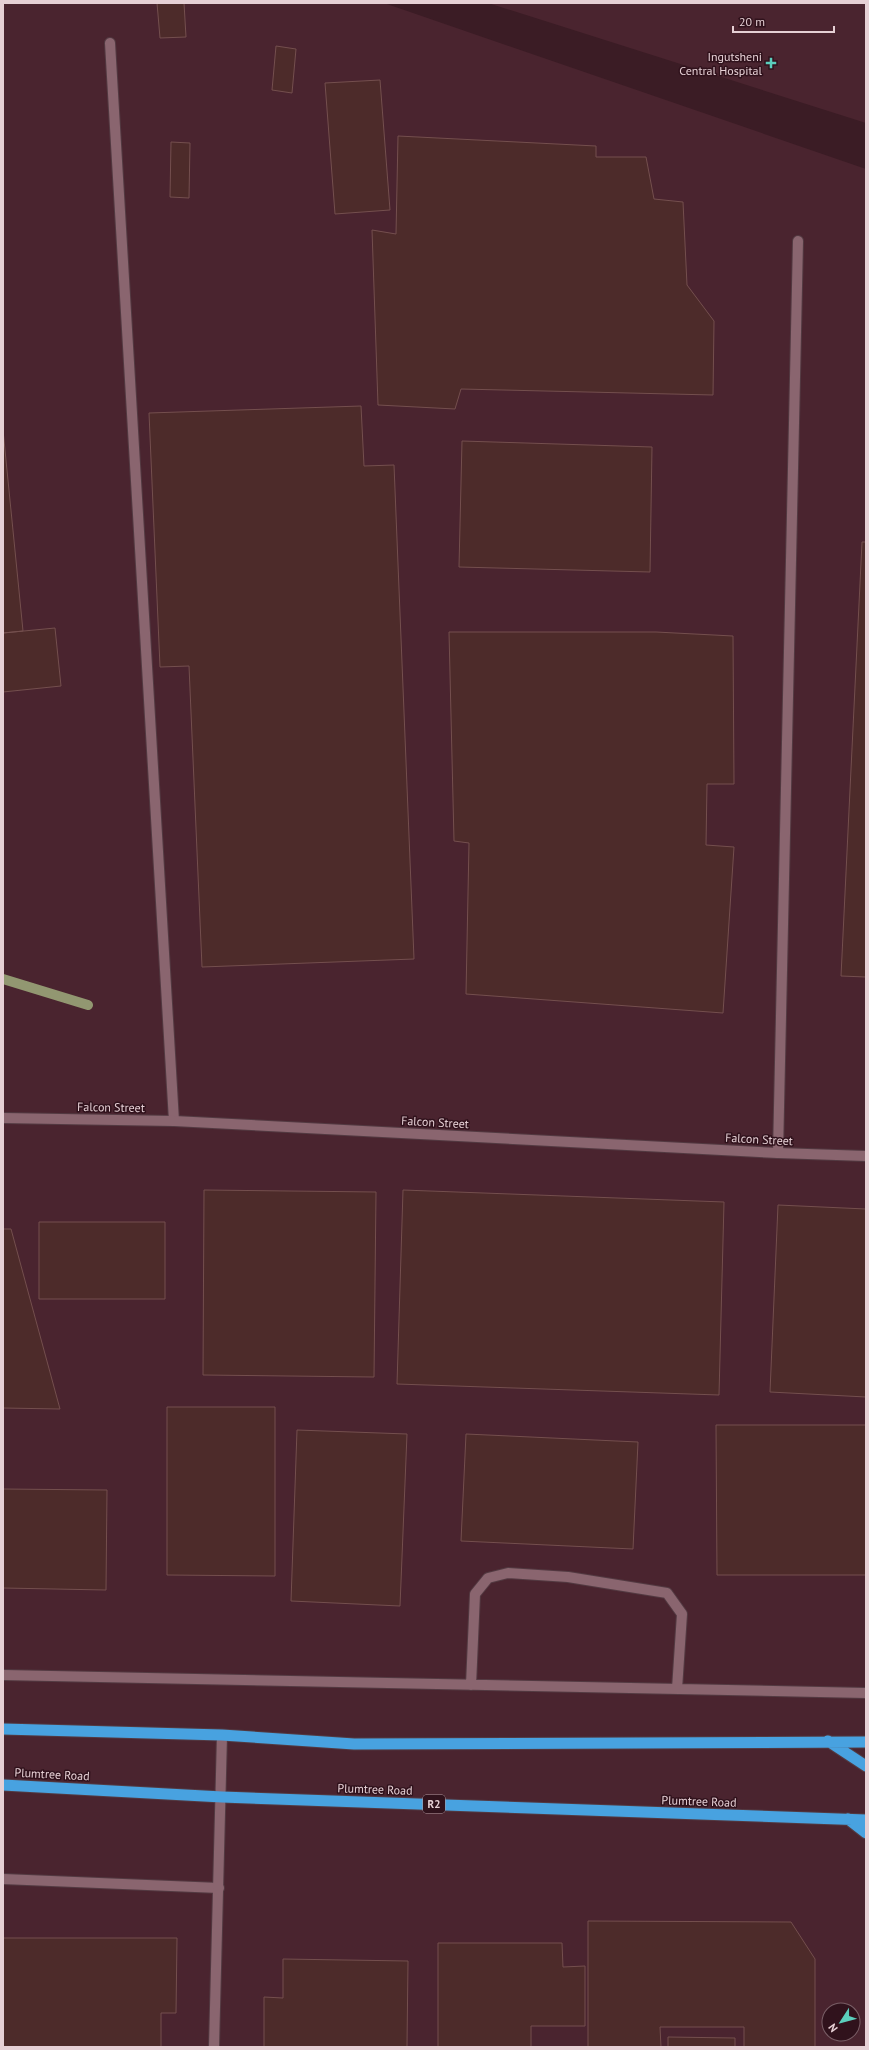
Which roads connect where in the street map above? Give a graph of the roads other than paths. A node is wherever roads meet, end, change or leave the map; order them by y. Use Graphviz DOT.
graph roads {
  1 [pos="110,43"];
  2 [pos="798,241"];
  3 [pos="3,1118"];
  4 [pos="174,1121"];
  5 [pos="778,1153"];
  6 [pos="866,1156"];
  7 [pos="3,1674"];
  8 [pos="471,1685"];
  9 [pos="676,1689"];
  10 [pos="866,1693"];
  11 [pos="3,1729"];
  12 [pos="222,1735"];
  13 [pos="828,1741"];
  14 [pos="866,1742"];
  15 [pos="866,1766"];
  16 [pos="3,1785"];
  17 [pos="222,1797"];
  18 [pos="848,1819"];
  19 [pos="866,1820"];
  20 [pos="866,1833"];
  21 [pos="3,1879"];
  22 [pos="219,1888"];
  23 [pos="214,2047"];
  1 -- 4 [label="street"];
  2 -- 5 [label="street"];
  3 -- 4 [label="street, Falcon Street"];
  4 -- 5 [label="street, Falcon Street"];
  5 -- 6 [label="street, Falcon Street"];
  7 -- 8 [label="street"];
  8 -- 9 [label="street"];
  8 -- 9 [label="street"];
  9 -- 10 [label="street"];
  11 -- 12 [label="highway"];
  12 -- 13 [label="highway"];
  12 -- 17 [label="street"];
  13 -- 14 [label="highway"];
  13 -- 15 [label="highway"];
  16 -- 17 [label="highway, Plumtree Road / R2"];
  17 -- 18 [label="highway, Plumtree Road / R2"];
  17 -- 22 [label="street"];
  18 -- 19 [label="highway, Plumtree Road / R2"];
  18 -- 20 [label="highway"];
  21 -- 22 [label="street"];
  22 -- 23 [label="street"];
}
